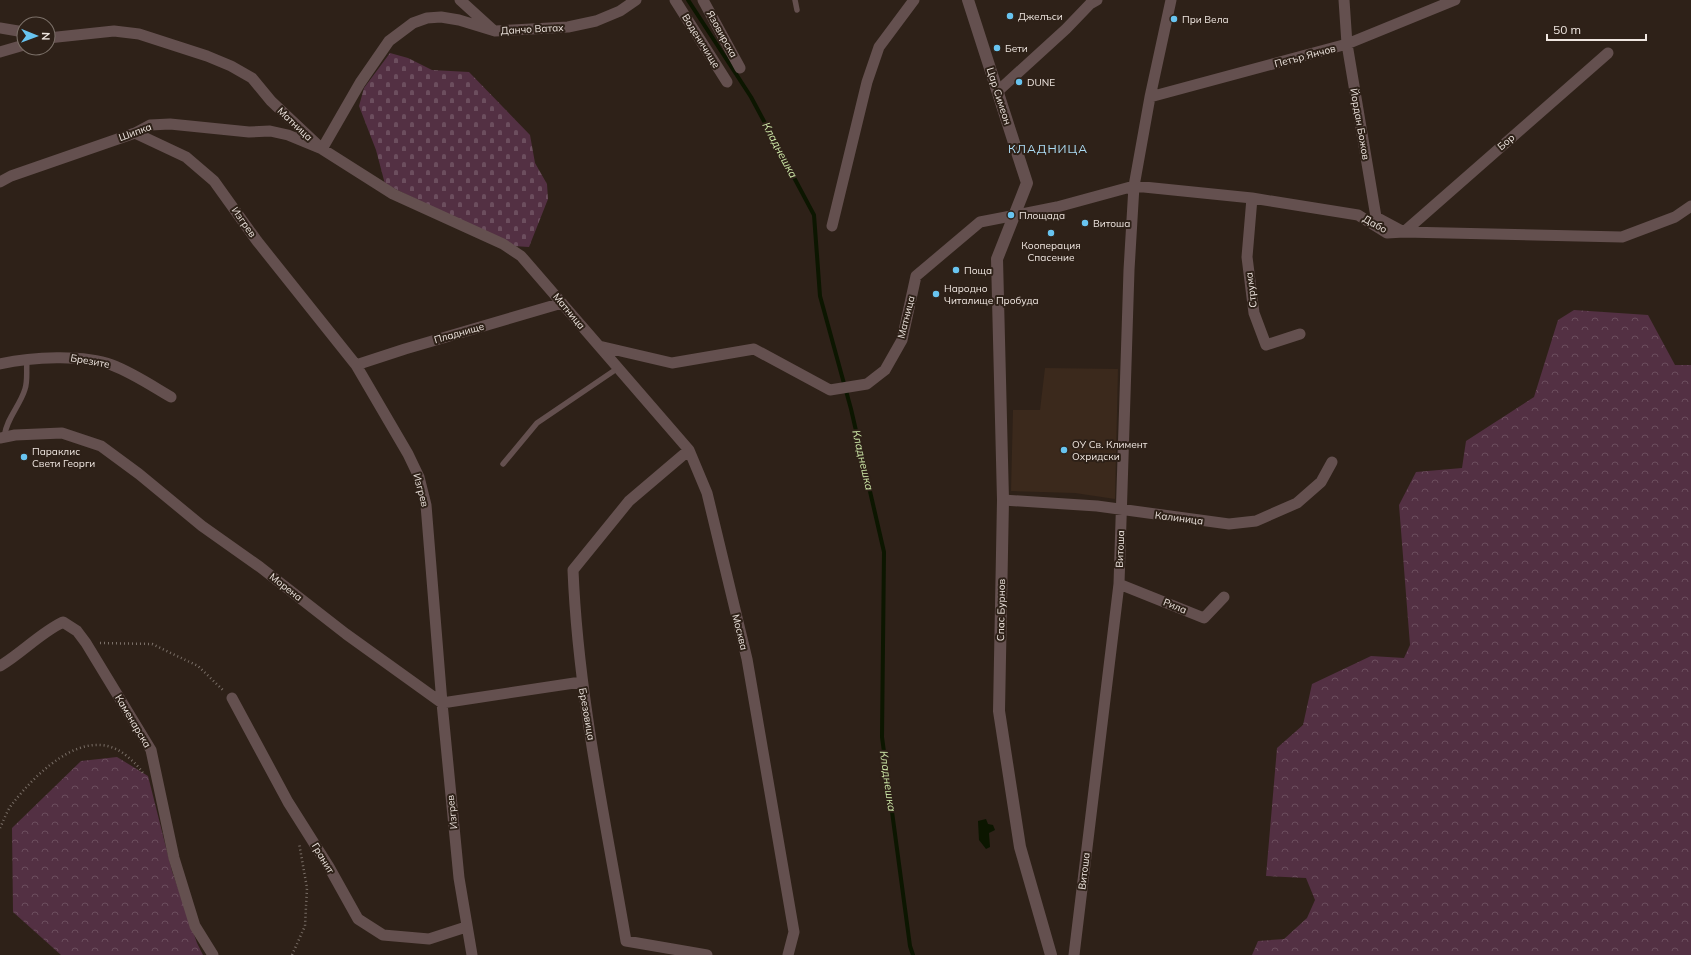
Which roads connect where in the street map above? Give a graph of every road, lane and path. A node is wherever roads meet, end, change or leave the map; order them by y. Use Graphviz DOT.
graph roads {
  1 [pos="460,0"];
  2 [pos="636,0"];
  3 [pos="675,0"];
  4 [pos="703,0"];
  5 [pos="795,0"];
  6 [pos="914,0"];
  7 [pos="968,0"];
  8 [pos="1097,0"];
  9 [pos="1171,0"];
  10 [pos="1344,0"];
  11 [pos="1455,0"];
  12 [pos="797,10"];
  13 [pos="0,28"];
  14 [pos="16,31"];
  15 [pos="495,31"];
  16 [pos="56,37"];
  17 [pos="1347,44"];
  18 [pos="16,47"];
  19 [pos="0,52"];
  20 [pos="1608,52"];
  21 [pos="740,68"];
  22 [pos="727,82"];
  23 [pos="998,91"];
  24 [pos="1150,97"];
  25 [pos="134,133"];
  26 [pos="322,149"];
  27 [pos="0,182"];
  28 [pos="1134,186"];
  29 [pos="1252,198"];
  30 [pos="1691,206"];
  31 [pos="1057,207"];
  32 [pos="1014,216"];
  33 [pos="832,226"];
  34 [pos="1404,232"];
  35 [pos="997,259"];
  36 [pos="562,303"];
  37 [pos="1300,334"];
  38 [pos="599,346"];
  39 [pos="27,360"];
  40 [pos="0,364"];
  41 [pos="356,365"];
  42 [pos="618,368"];
  43 [pos="171,397"];
  44 [pos="2,438"];
  45 [pos="689,450"];
  46 [pos="1332,462"];
  47 [pos="503,464"];
  48 [pos="1003,500"];
  49 [pos="1121,510"];
  50 [pos="1119,584"];
  51 [pos="1224,598"];
  52 [pos="86,643"];
  53 [pos="0,666"];
  54 [pos="581,682"];
  55 [pos="232,698"];
  56 [pos="442,703"];
  57 [pos="144,774"];
  58 [pos="0,828"];
  59 [pos="298,840"];
  60 [pos="466,927"];
  61 [pos="213,955"];
  62 [pos="292,955"];
  63 [pos="472,955"];
  64 [pos="707,955"];
  65 [pos="788,955"];
  66 [pos="1051,955"];
  67 [pos="1074,955"];
  1 -- 15 [label="street"];
  2 -- 15 [label="street, Данчо Ватах"];
  3 -- 22 [label="street, Воденичище"];
  4 -- 21 [label="street, Язовирска"];
  5 -- 12 [label="lane"];
  6 -- 33 [label="street"];
  7 -- 23 [label="street, Цар Симеон"];
  8 -- 23 [label="street"];
  9 -- 24 [label="street, Витоша"];
  10 -- 17 [label="street, Йордан Божов"];
  11 -- 17 [label="street, Петър Янчов"];
  13 -- 14 [label="street"];
  15 -- 26 [label="street, Данчо Ватах"];
  16 -- 26 [label="street, Матница"];
  17 -- 24 [label="street, Петър Янчов"];
  17 -- 34 [label="street, Йордан Божов"];
  18 -- 19 [label="street"];
  20 -- 34 [label="street, Бор"];
  23 -- 32 [label="street, Цар Симеон"];
  24 -- 28 [label="street, Витоша"];
  25 -- 26 [label="street, Шипка"];
  25 -- 27 [label="street, Шипка"];
  25 -- 41 [label="street, Изгрев"];
  26 -- 36 [label="street, Матница"];
  28 -- 29 [label="street, Дабо"];
  28 -- 31 [label="street, Дабо"];
  28 -- 49 [label="street, Витоша"];
  29 -- 34 [label="street, Дабо"];
  29 -- 37 [label="street, Струма"];
  30 -- 34 [label="street, Дабо"];
  31 -- 32 [label="street, Матница"];
  32 -- 35 [label="street, Цар Симеон"];
  32 -- 38 [label="street, Матница"];
  35 -- 48 [label="street, Спас Бурнов"];
  36 -- 38 [label="street, Матница"];
  36 -- 41 [label="street, Пладнище"];
  38 -- 42 [label="street, Москва"];
  39 -- 40 [label="street, Брезите"];
  39 -- 43 [label="street, Брезите"];
  39 -- 44 [label="lane"];
  41 -- 56 [label="street, Изгрев"];
  42 -- 45 [label="street, Москва"];
  42 -- 47 [label="lane"];
  44 -- 56 [label="street, Морена"];
  45 -- 54 [label="street, Брезовица"];
  45 -- 65 [label="street, Москва"];
  46 -- 49 [label="street, Калиница"];
  48 -- 49 [label="street, Калиница"];
  48 -- 66 [label="street, Спас Бурнов"];
  49 -- 50 [label="street, Витоша"];
  50 -- 51 [label="street, Рила"];
  50 -- 67 [label="street, Витоша"];
  52 -- 53 [label="street, Каменарска"];
  52 -- 55 [label="path"];
  52 -- 61 [label="street, Каменарска"];
  54 -- 56 [label="street"];
  54 -- 64 [label="street, Брезовица"];
  55 -- 60 [label="street, Гранит"];
  56 -- 60 [label="street, Изгрев"];
  57 -- 58 [label="path"];
  59 -- 62 [label="path"];
  60 -- 63 [label="street, Изгрев"];
}
